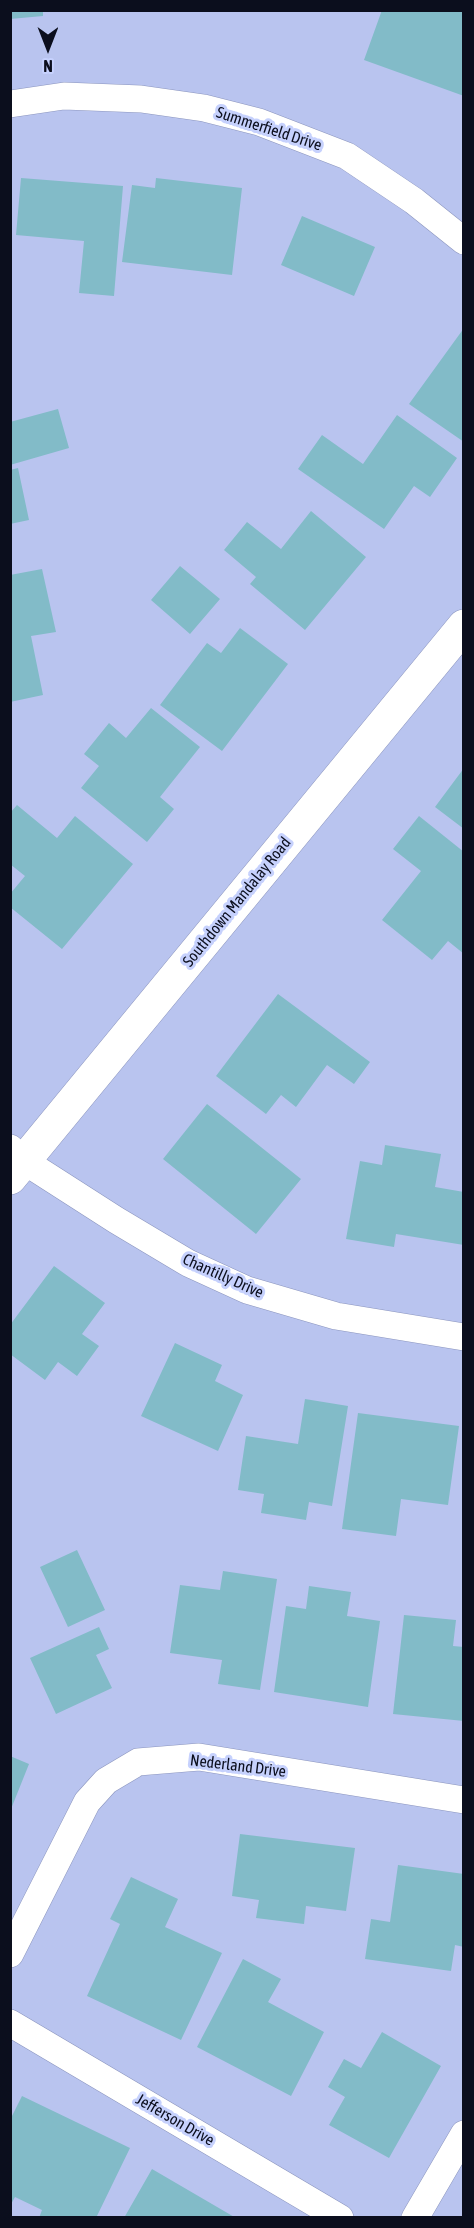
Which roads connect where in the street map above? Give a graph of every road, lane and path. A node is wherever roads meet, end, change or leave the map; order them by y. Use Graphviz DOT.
graph roads {
  1 [pos="10,104"];
  2 [pos="464,242"];
  3 [pos="464,626"];
  4 [pos="15,1162"];
  5 [pos="464,1337"];
  6 [pos="464,1800"];
  7 [pos="10,1954"];
  8 [pos="10,2023"];
  9 [pos="464,2134"];
  10 [pos="340,2217"];
  11 [pos="415,2217"];
  1 -- 2 [label="street, Summerfield Drive"];
  3 -- 4 [label="street, Southdown Mandalay Road"];
  4 -- 5 [label="street, Chantilly Drive"];
  6 -- 7 [label="street, Nederland Drive"];
  8 -- 10 [label="street, Jefferson Drive"];
  9 -- 11 [label="street"];
}
